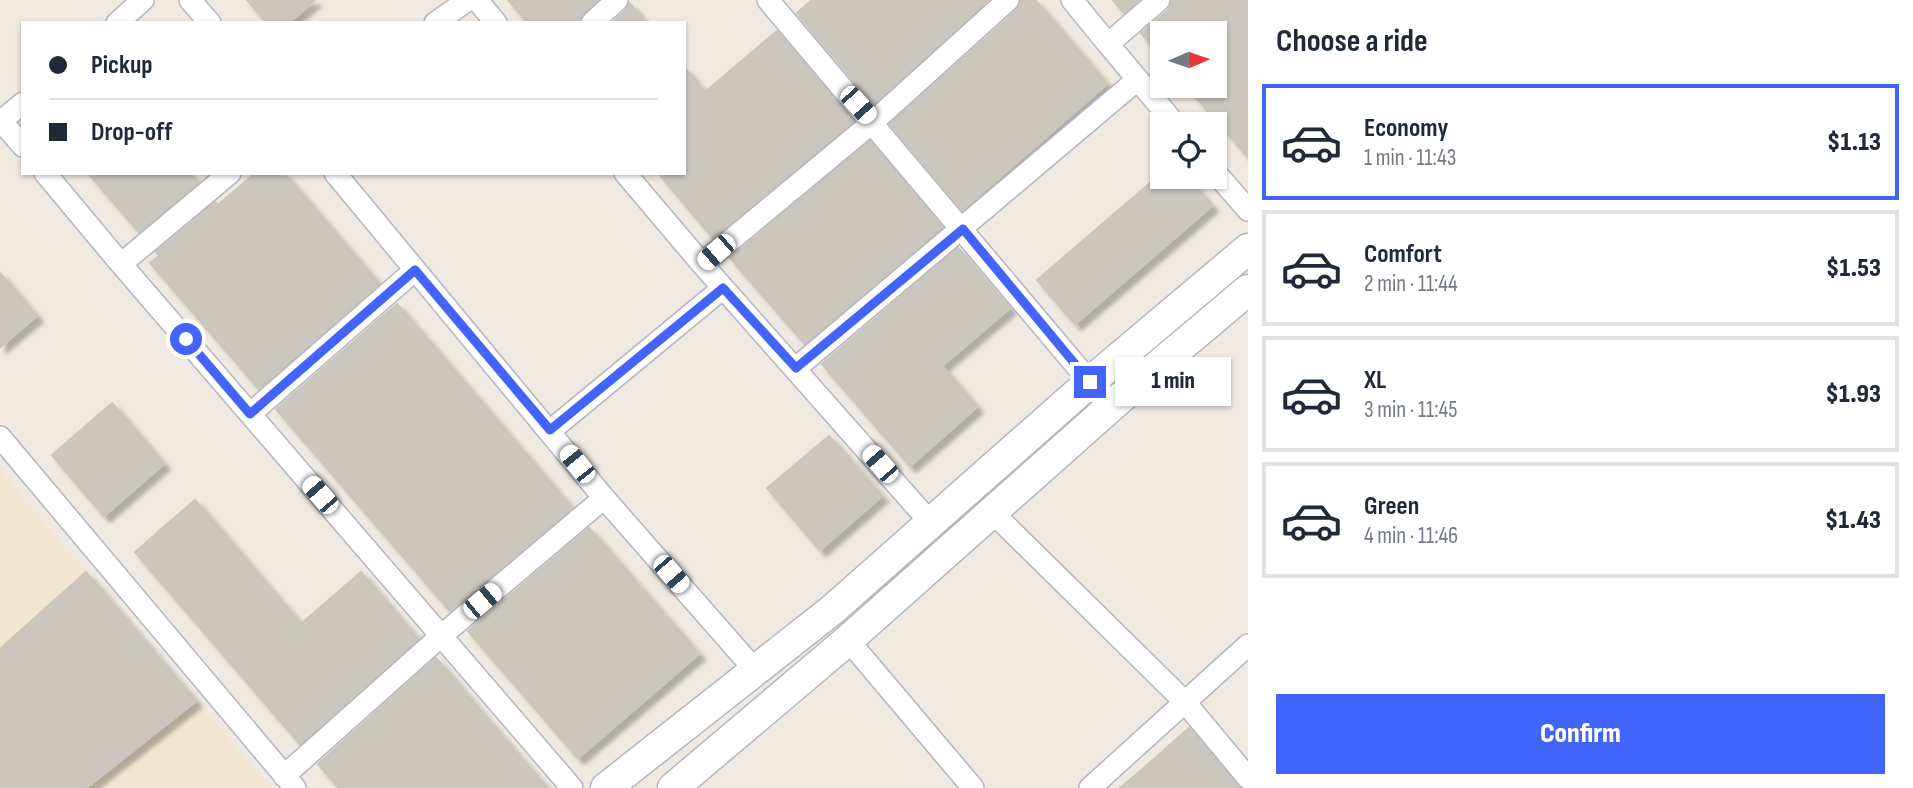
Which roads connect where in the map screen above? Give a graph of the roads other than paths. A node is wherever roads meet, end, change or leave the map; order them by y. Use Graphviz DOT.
graph roads {
  1 [pos="144,0"];
  2 [pos="190,0"];
  3 [pos="468,0"];
  4 [pos="477,0"];
  5 [pos="617,0"];
  6 [pos="768,0"];
  7 [pos="1008,0"];
  8 [pos="1072,0"];
  9 [pos="1159,0"];
  10 [pos="119,21"];
  11 [pos="208,21"];
  12 [pos="438,21"];
  13 [pos="494,21"];
  14 [pos="594,21"];
  15 [pos="1108,44"];
  16 [pos="1137,80"];
  17 [pos="21,105"];
  18 [pos="1165,112"];
  19 [pos="1,122"];
  20 [pos="873,122"];
  21 [pos="21,144"];
  22 [pos="47,175"];
  23 [pos="228,175"];
  24 [pos="337,175"];
  25 [pos="627,175"];
  26 [pos="1227,186"];
  27 [pos="1248,211"];
  28 [pos="963,229"];
  29 [pos="1248,249"];
  30 [pos="121,264"];
  31 [pos="702,264"];
  32 [pos="415,270"];
  33 [pos="723,288"];
  34 [pos="1248,290"];
  35 [pos="796,368"];
  36 [pos="1090,382"];
  37 [pos="250,414"];
  38 [pos="550,430"];
  39 [pos="0,437"];
  40 [pos="604,498"];
  41 [pos="993,513"];
  42 [pos="930,522"];
  43 [pos="441,636"];
  44 [pos="848,640"];
  45 [pos="1248,645"];
  46 [pos="755,670"];
  47 [pos="1184,701"];
  48 [pos="1248,778"];
  49 [pos="289,782"];
  50 [pos="572,788"];
  51 [pos="606,788"];
  52 [pos="673,788"];
  53 [pos="973,788"];
  54 [pos="1090,788"];
  1 -- 10 [label="street"];
  2 -- 11 [label="street"];
  3 -- 12 [label="street"];
  4 -- 13 [label="street"];
  5 -- 14 [label="street"];
  6 -- 20 [label="street"];
  7 -- 20 [label="street"];
  8 -- 15 [label="street"];
  9 -- 15 [label="street"];
  15 -- 16 [label="street"];
  16 -- 18 [label="street"];
  16 -- 28 [label="street"];
  17 -- 19 [label="street"];
  19 -- 21 [label="street"];
  20 -- 28 [label="street"];
  20 -- 31 [label="street"];
  22 -- 30 [label="street"];
  23 -- 30 [label="street"];
  24 -- 32 [label="street"];
  25 -- 31 [label="street"];
  26 -- 27 [label="street"];
  28 -- 35 [label="street"];
  28 -- 36 [label="street"];
  29 -- 36 [label="main road"];
  30 -- 37 [label="street"];
  31 -- 33 [label="street"];
  32 -- 37 [label="street"];
  32 -- 38 [label="street"];
  33 -- 35 [label="street"];
  33 -- 38 [label="street"];
  34 -- 41 [label="main road"];
  35 -- 42 [label="street"];
  36 -- 42 [label="main road"];
  37 -- 43 [label="street"];
  38 -- 40 [label="street"];
  39 -- 49 [label="street"];
  40 -- 43 [label="street"];
  40 -- 46 [label="street"];
  41 -- 44 [label="main road"];
  41 -- 47 [label="street"];
  42 -- 46 [label="main road"];
  43 -- 49 [label="street"];
  43 -- 50 [label="street"];
  44 -- 52 [label="main road"];
  44 -- 53 [label="street"];
  45 -- 47 [label="street"];
  46 -- 51 [label="main road"];
  47 -- 48 [label="street"];
  47 -- 54 [label="street"];
}
